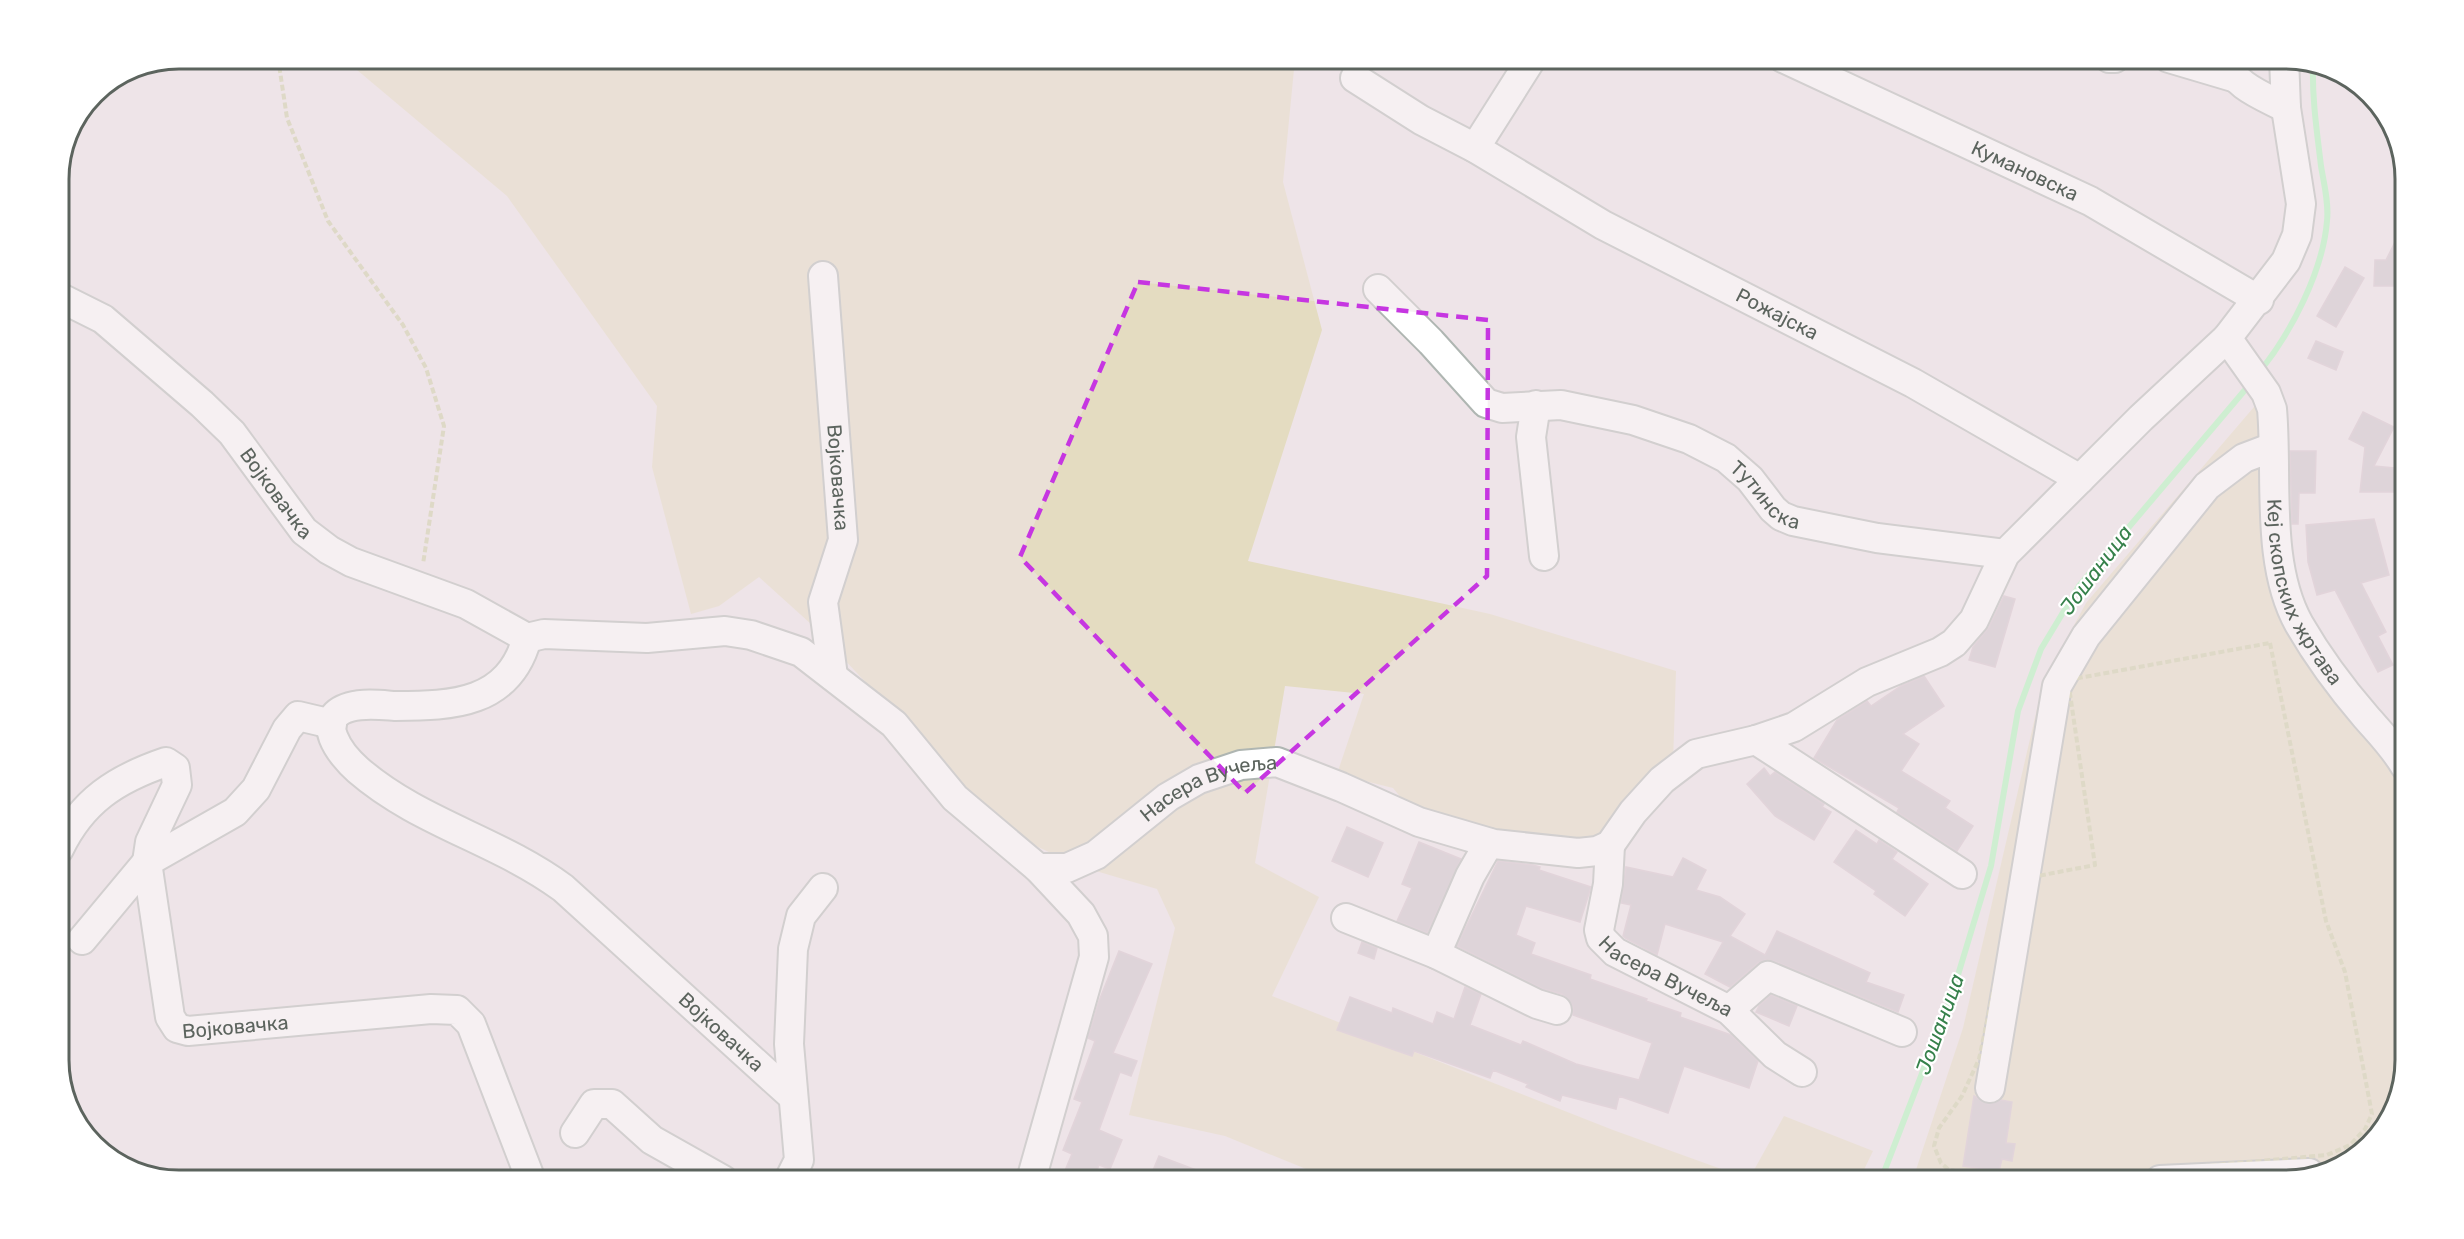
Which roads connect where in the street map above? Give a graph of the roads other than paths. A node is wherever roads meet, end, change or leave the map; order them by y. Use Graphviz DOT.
graph roads {
  1 [pos="1525,69"];
  2 [pos="1807,69"];
  3 [pos="2229,69"];
  4 [pos="2284,69"];
  5 [pos="1355,78"];
  6 [pos="2286,108"];
  7 [pos="1475,148"];
  8 [pos="823,276"];
  9 [pos="1378,289"];
  10 [pos="2259,300"];
  11 [pos="69,302"];
  12 [pos="2233,346"];
  13 [pos="1536,405"];
  14 [pos="2273,447"];
  15 [pos="2080,479"];
  16 [pos="2005,554"];
  17 [pos="1544,556"];
  18 [pos="527,638"];
  19 [pos="833,676"];
  20 [pos="332,724"];
  21 [pos="1756,740"];
  22 [pos="2395,749"];
  23 [pos="69,829"];
  24 [pos="1489,843"];
  25 [pos="1610,845"];
  26 [pos="147,862"];
  27 [pos="1038,867"];
  28 [pos="1962,874"];
  29 [pos="823,888"];
  30 [pos="1346,918"];
  31 [pos="82,940"];
  32 [pos="1436,954"];
  33 [pos="1557,1010"];
  34 [pos="1730,1010"];
  35 [pos="1902,1032"];
  36 [pos="1802,1072"];
  37 [pos="1990,1088"];
  38 [pos="792,1096"];
  39 [pos="575,1133"];
  40 [pos="527,1170"];
  41 [pos="705,1170"];
  42 [pos="794,1170"];
  43 [pos="1033,1170"];
  1 -- 7 [label="street"];
  2 -- 10 [label="street, Кумановска"];
  3 -- 6 [label="street"];
  4 -- 6 [label="street"];
  5 -- 7 [label="street, Рожајска"];
  6 -- 10 [label="street"];
  7 -- 15 [label="street, Рожајска"];
  8 -- 19 [label="street, Војковачка"];
  9 -- 13 [label="street, Тутинска"];
  10 -- 12 [label="street"];
  11 -- 18 [label="street, Војковачка"];
  12 -- 14 [label="street, Кеј скопских жртава"];
  12 -- 15 [label="street"];
  13 -- 16 [label="street, Тутинска"];
  13 -- 17 [label="street"];
  14 -- 22 [label="street, Кеј скопских жртава"];
  14 -- 37 [label="street"];
  15 -- 16 [label="street"];
  16 -- 21 [label="street"];
  18 -- 19 [label="street"];
  18 -- 20 [label="street"];
  19 -- 27 [label="street"];
  20 -- 26 [label="street"];
  20 -- 38 [label="street, Војковачка"];
  21 -- 25 [label="street"];
  21 -- 28 [label="street"];
  23 -- 26 [label="street, Војковачка"];
  24 -- 25 [label="street, Насера Вучеља"];
  24 -- 27 [label="street, Насера Вучеља"];
  24 -- 32 [label="street"];
  25 -- 34 [label="street, Насера Вучеља"];
  26 -- 31 [label="street"];
  26 -- 40 [label="street, Војковачка"];
  27 -- 43 [label="street"];
  29 -- 38 [label="street, Војковачка"];
  30 -- 32 [label="street"];
  32 -- 33 [label="street"];
  34 -- 35 [label="street"];
  34 -- 36 [label="street, Насера Вучеља"];
  38 -- 42 [label="street, Војковачка"];
  39 -- 41 [label="street"];
}
